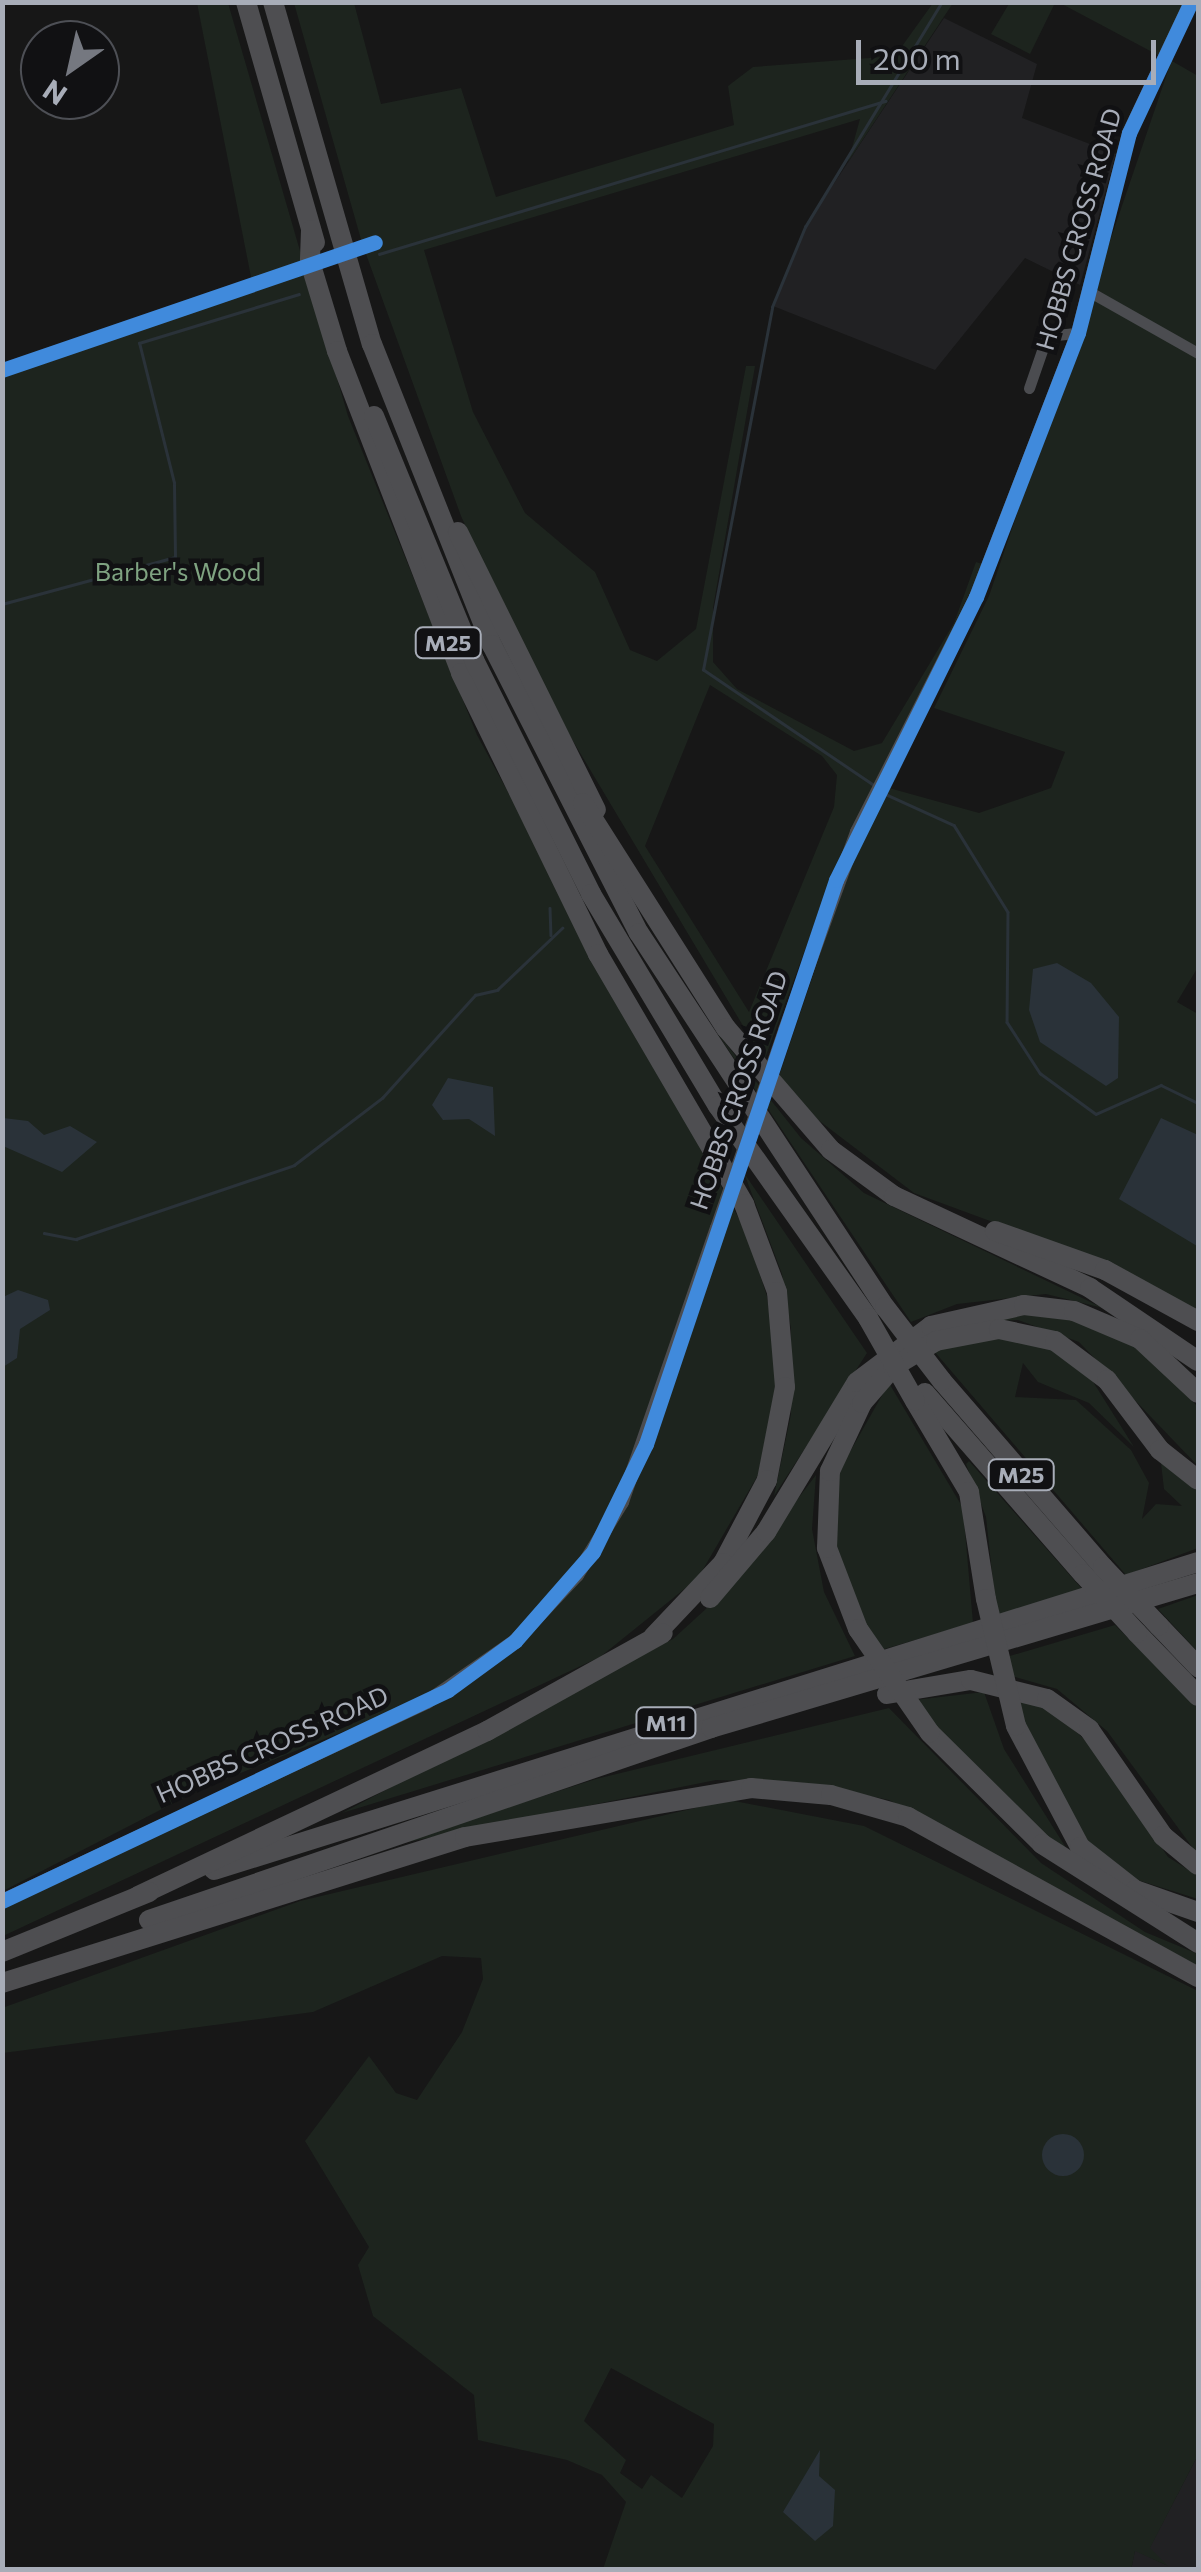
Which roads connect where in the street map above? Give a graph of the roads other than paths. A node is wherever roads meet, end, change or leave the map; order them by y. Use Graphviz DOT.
graph roads {
  1 [pos="246,2"];
  2 [pos="273,2"];
  3 [pos="1190,2"];
  4 [pos="311,230"];
  5 [pos="356,292"];
  6 [pos="1090,292"];
  7 [pos="1078,333"];
  8 [pos="1198,353"];
  9 [pos="1028,388"];
  10 [pos="540,746"];
  11 [pos="523,764"];
  12 [pos="687,970"];
  13 [pos="644,1033"];
  14 [pos="963,1226"];
  15 [pos="876,1313"];
  16 [pos="1198,1321"];
  17 [pos="1198,1361"];
  18 [pos="928,1392"];
  19 [pos="1198,1394"];
  20 [pos="1198,1480"];
  21 [pos="1198,1562"];
  22 [pos="1093,1571"];
  23 [pos="1198,1583"];
  24 [pos="653,1637"];
  25 [pos="1198,1666"];
  26 [pos="1198,1696"];
  27 [pos="711,1728"];
  28 [pos="1198,1865"];
  29 [pos="138,1896"];
  30 [pos="2,1901"];
  31 [pos="1198,1912"];
  32 [pos="1198,1943"];
  33 [pos="2,1952"];
  34 [pos="1198,1977"];
  35 [pos="2,1981"];
  1 -- 4 [label="highway, M25"];
  2 -- 5 [label="highway, M25"];
  3 -- 6 [label="street, HOBBS CROSS ROAD"];
  4 -- 11 [label="highway, M25"];
  4 -- 13 [label="highway, M25"];
  5 -- 10 [label="highway, M25"];
  5 -- 12 [label="highway"];
  6 -- 7 [label="street, HOBBS CROSS ROAD"];
  6 -- 8 [label="street"];
  7 -- 9 [label="street, HOBBS CROSS ROAD"];
  7 -- 30 [label="street, HOBBS CROSS ROAD, bridge"];
  10 -- 12 [label="highway"];
  10 -- 15 [label="highway, M25"];
  11 -- 13 [label="highway, M25"];
  11 -- 15 [label="highway, M25"];
  12 -- 14 [label="highway"];
  13 -- 24 [label="highway"];
  14 -- 16 [label="highway"];
  14 -- 17 [label="highway"];
  15 -- 18 [label="highway, M25, bridge"];
  15 -- 18 [label="highway, bridge"];
  18 -- 22 [label="highway, M25"];
  18 -- 31 [label="highway, bridge"];
  19 -- 24 [label="highway"];
  20 -- 32 [label="highway, bridge"];
  21 -- 29 [label="highway, M11"];
  22 -- 25 [label="highway, M25, bridge"];
  22 -- 26 [label="highway, M25, bridge"];
  23 -- 27 [label="highway, M11"];
  24 -- 29 [label="highway"];
  27 -- 28 [label="highway"];
  27 -- 35 [label="highway, M11"];
  29 -- 33 [label="highway, M11"];
  34 -- 35 [label="highway"];
}
